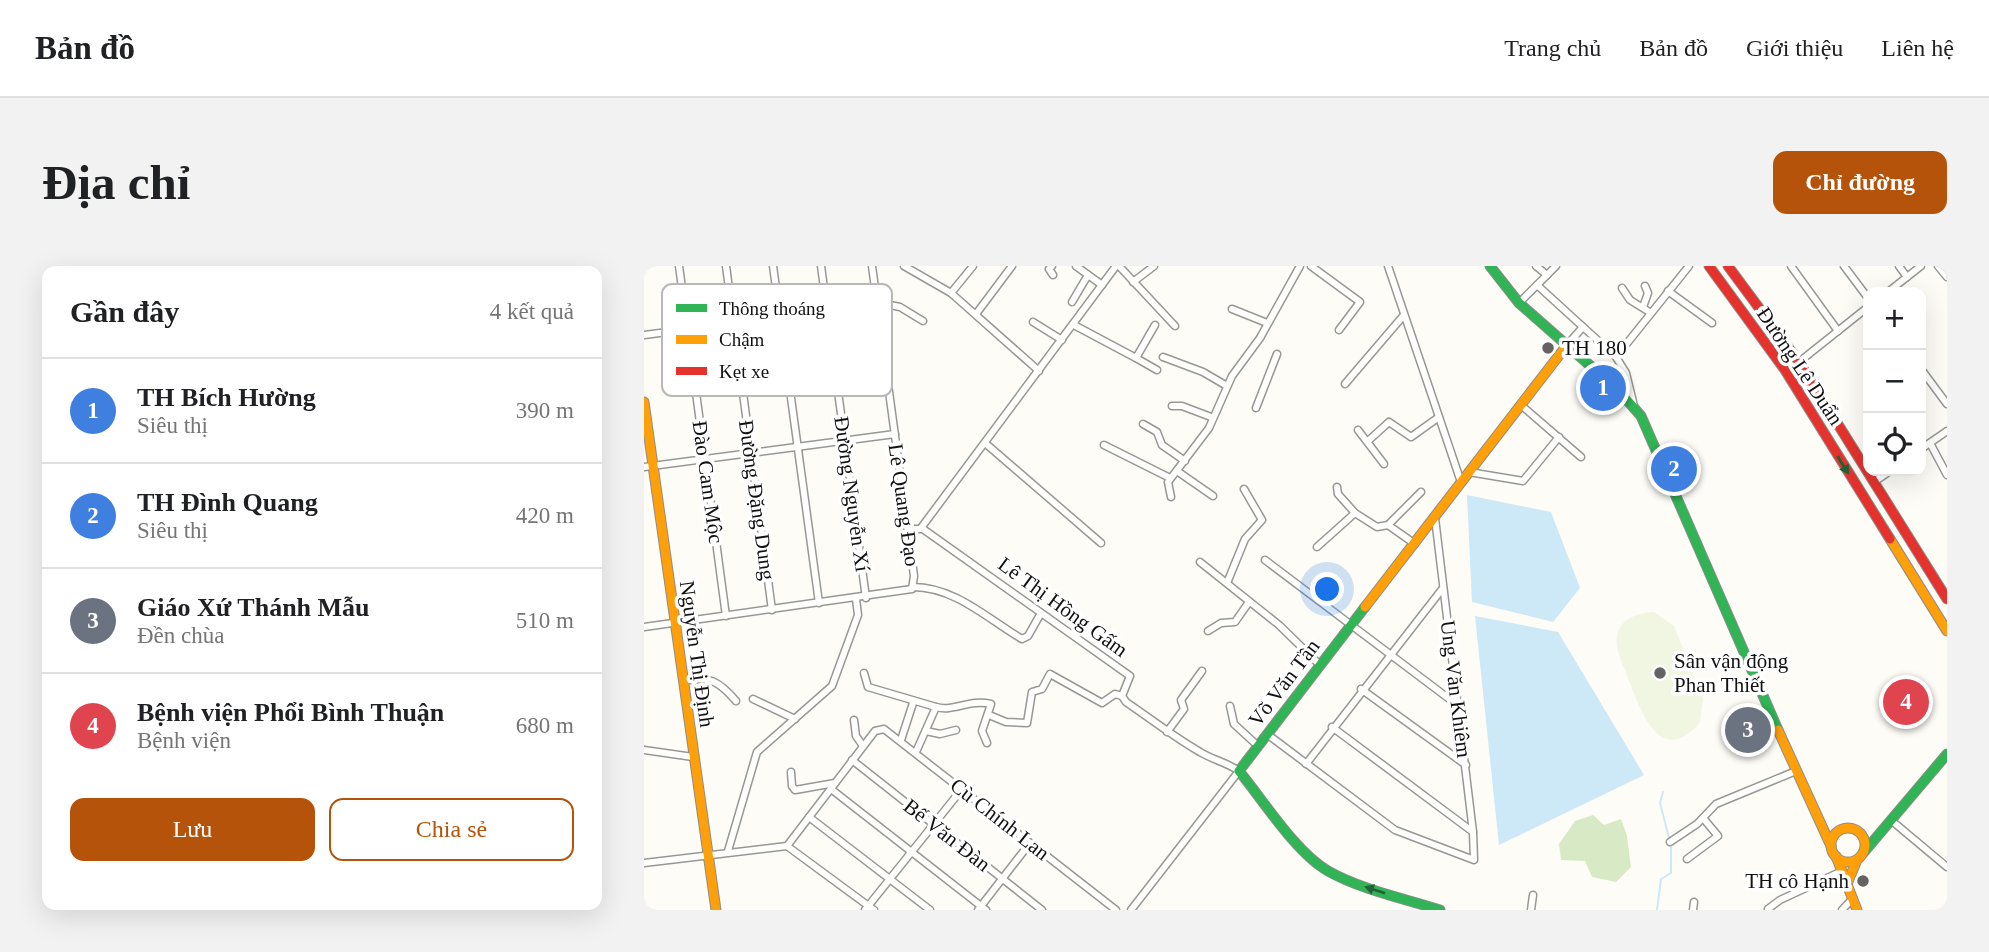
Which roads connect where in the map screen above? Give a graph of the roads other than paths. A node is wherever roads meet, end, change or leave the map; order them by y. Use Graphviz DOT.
graph roads {
  1 [pos="679,266"];
  2 [pos="726,266"];
  3 [pos="773,266"];
  4 [pos="821,266"];
  5 [pos="872,266"];
  6 [pos="904,266"];
  7 [pos="973,266"];
  8 [pos="1012,266"];
  9 [pos="1052,266"];
  10 [pos="1076,266"];
  11 [pos="1118,266"];
  12 [pos="1154,266"];
  13 [pos="1300,266"];
  14 [pos="1311,266"];
  15 [pos="1388,266"];
  16 [pos="1490,266"];
  17 [pos="1536,266"];
  18 [pos="1556,266"];
  19 [pos="1709,266"];
  20 [pos="1728,266"];
  21 [pos="1791,266"];
  22 [pos="1844,266"];
  23 [pos="1899,266"];
  24 [pos="1921,266"];
  25 [pos="1938,266"];
  26 [pos="1686,267"];
  27 [pos="1053,275"];
  28 [pos="1088,275"];
  29 [pos="1547,275"];
  30 [pos="1907,277"];
  31 [pos="1947,277"];
  32 [pos="1133,282"];
  33 [pos="681,284"];
  34 [pos="728,284"];
  35 [pos="775,284"];
  36 [pos="823,284"];
  37 [pos="875,284"];
  38 [pos="1102,285"];
  39 [pos="1537,285"];
  40 [pos="1645,286"];
  41 [pos="1894,287"];
  42 [pos="1622,288"];
  43 [pos="1668,291"];
  44 [pos="1863,291"];
  45 [pos="951,293"];
  46 [pos="1072,302"];
  47 [pos="1519,303"];
  48 [pos="892,306"];
  49 [pos="1643,307"];
  50 [pos="1232,309"];
  51 [pos="1863,311"];
  52 [pos="1651,313"];
  53 [pos="976,314"];
  54 [pos="1404,315"];
  55 [pos="923,321"];
  56 [pos="1033,322"];
  57 [pos="1267,323"];
  58 [pos="1712,323"];
  59 [pos="1074,324"];
  60 [pos="1155,325"];
  61 [pos="1175,326"];
  62 [pos="1583,327"];
  63 [pos="1339,330"];
  64 [pos="1838,331"];
  65 [pos="662,332"];
  66 [pos="644,335"];
  67 [pos="1062,340"];
  68 [pos="1567,345"];
  69 [pos="1277,354"];
  70 [pos="1616,357"];
  71 [pos="1136,358"];
  72 [pos="1163,358"];
  73 [pos="1799,362"];
  74 [pos="1157,369"];
  75 [pos="1785,370"];
  76 [pos="1039,371"];
  77 [pos="1926,376"];
  78 [pos="1345,384"];
  79 [pos="1227,386"];
  80 [pos="695,396"];
  81 [pos="743,396"];
  82 [pos="791,396"];
  83 [pos="839,396"];
  84 [pos="890,396"];
  85 [pos="644,402"];
  86 [pos="1947,404"];
  87 [pos="1521,405"];
  88 [pos="1172,406"];
  89 [pos="1634,407"];
  90 [pos="1256,408"];
  91 [pos="1211,416"];
  92 [pos="1439,417"];
  93 [pos="1143,424"];
  94 [pos="1358,430"];
  95 [pos="1947,431"];
  96 [pos="895,434"];
  97 [pos="1559,437"];
  98 [pos="845,441"];
  99 [pos="1367,441"];
  100 [pos="985,443"];
  101 [pos="1930,443"];
  102 [pos="1104,445"];
  103 [pos="1926,446"];
  104 [pos="798,447"];
  105 [pos="751,453"];
  106 [pos="1581,457"];
  107 [pos="704,459"];
  108 [pos="1185,461"];
  109 [pos="1384,464"];
  110 [pos="648,466"];
  111 [pos="1177,471"];
  112 [pos="1469,471"];
  113 [pos="1947,475"];
  114 [pos="1883,476"];
  115 [pos="1170,478"];
  116 [pos="1461,482"];
  117 [pos="1874,482"];
  118 [pos="1337,487"];
  119 [pos="1244,489"];
  120 [pos="1421,492"];
  121 [pos="1213,496"];
  122 [pos="1171,497"];
  123 [pos="1355,513"];
  124 [pos="1435,518"];
  125 [pos="1388,526"];
  126 [pos="908,528"];
  127 [pos="920,528"];
  128 [pos="1905,532"];
  129 [pos="1101,542"];
  130 [pos="1891,542"];
  131 [pos="1415,544"];
  132 [pos="1317,547"];
  133 [pos="1265,560"];
  134 [pos="1200,562"];
  135 [pos="1227,583"];
  136 [pos="913,587"];
  137 [pos="1443,588"];
  138 [pos="866,598"];
  139 [pos="856,599"];
  140 [pos="1947,599"];
  141 [pos="1248,602"];
  142 [pos="819,603"];
  143 [pos="772,610"];
  144 [pos="1041,613"];
  145 [pos="726,616"];
  146 [pos="675,623"];
  147 [pos="1350,625"];
  148 [pos="644,627"];
  149 [pos="1208,631"];
  150 [pos="1947,631"];
  151 [pos="1388,654"];
  152 [pos="1320,665"];
  153 [pos="1202,671"];
  154 [pos="864,673"];
  155 [pos="683,681"];
  156 [pos="1361,689"];
  157 [pos="1122,696"];
  158 [pos="754,699"];
  159 [pos="736,701"];
  160 [pos="913,703"];
  161 [pos="1456,704"];
  162 [pos="1230,706"];
  163 [pos="936,708"];
  164 [pos="989,715"];
  165 [pos="795,719"];
  166 [pos="854,720"];
  167 [pos="1332,727"];
  168 [pos="956,730"];
  169 [pos="926,731"];
  170 [pos="1167,732"];
  171 [pos="1267,734"];
  172 [pos="901,740"];
  173 [pos="987,743"];
  174 [pos="863,746"];
  175 [pos="1258,746"];
  176 [pos="644,750"];
  177 [pos="916,752"];
  178 [pos="1947,754"];
  179 [pos="693,757"];
  180 [pos="852,760"];
  181 [pos="1306,764"];
  182 [pos="1465,765"];
  183 [pos="1239,771"];
  184 [pos="1797,771"];
  185 [pos="791,772"];
  186 [pos="833,786"];
  187 [pos="962,789"];
  188 [pos="809,817"];
  189 [pos="1703,818"];
  190 [pos="1892,821"];
  191 [pos="933,823"];
  192 [pos="1821,824"];
  193 [pos="1852,829"];
  194 [pos="1473,832"];
  195 [pos="1882,832"];
  196 [pos="1670,842"];
  197 [pos="1030,843"];
  198 [pos="787,846"];
  199 [pos="1831,846"];
  200 [pos="728,851"];
  201 [pos="911,851"];
  202 [pos="1864,852"];
  203 [pos="707,854"];
  204 [pos="1836,856"];
  205 [pos="1687,859"];
  206 [pos="1857,860"];
  207 [pos="644,863"];
  208 [pos="1947,867"];
  209 [pos="1842,871"];
  210 [pos="889,878"];
  211 [pos="1003,879"];
  212 [pos="1847,884"];
  213 [pos="1534,895"];
  214 [pos="1853,898"];
  215 [pos="869,908"];
  216 [pos="982,909"];
  217 [pos="1768,909"];
  218 [pos="716,910"];
  219 [pos="930,910"];
  220 [pos="1042,910"];
  221 [pos="1116,910"];
  222 [pos="1131,910"];
  223 [pos="1440,910"];
  224 [pos="1531,910"];
  225 [pos="1842,910"];
  226 [pos="1857,910"];
  1 -- 33 [label="street, Đào Cam Mộc"];
  2 -- 34 [label="street, Đường Đặng Dung"];
  3 -- 35 [label="street"];
  4 -- 36 [label="street, Đường Nguyễn Xí"];
  5 -- 37 [label="street, Lê Quang Đạo"];
  6 -- 45 [label="street"];
  7 -- 45 [label="street"];
  8 -- 53 [label="street"];
  9 -- 27 [label="street"];
  10 -- 28 [label="street"];
  11 -- 32 [label="street"];
  11 -- 38 [label="street"];
  12 -- 32 [label="street"];
  13 -- 57 [label="street"];
  14 -- 63 [label="street"];
  15 -- 54 [label="street"];
  16 -- 47 [label="street"];
  17 -- 29 [label="street"];
  18 -- 29 [label="street"];
  19 -- 75 [label="street, Đường Lê Duẩn"];
  20 -- 73 [label="street, Đường Lê Duẩn"];
  21 -- 64 [label="street"];
  22 -- 44 [label="street"];
  23 -- 30 [label="street"];
  24 -- 30 [label="street"];
  25 -- 31 [label="street"];
  26 -- 43 [label="street"];
  28 -- 38 [label="street"];
  28 -- 46 [label="street"];
  29 -- 39 [label="street"];
  30 -- 41 [label="street"];
  32 -- 61 [label="street"];
  38 -- 59 [label="street"];
  39 -- 47 [label="street"];
  39 -- 62 [label="street"];
  40 -- 49 [label="street"];
  42 -- 49 [label="street"];
  43 -- 52 [label="street"];
  43 -- 58 [label="street"];
  45 -- 53 [label="street"];
  47 -- 68 [label="street"];
  48 -- 55 [label="street"];
  49 -- 52 [label="street"];
  50 -- 57 [label="street"];
  51 -- 64 [label="street"];
  52 -- 70 [label="street"];
  53 -- 76 [label="street"];
  54 -- 78 [label="street"];
  54 -- 92 [label="street"];
  56 -- 67 [label="street"];
  57 -- 79 [label="street"];
  59 -- 67 [label="street"];
  59 -- 71 [label="street"];
  60 -- 71 [label="street"];
  62 -- 68 [label="street"];
  62 -- 70 [label="street"];
  64 -- 73 [label="street"];
  65 -- 66 [label="street"];
  67 -- 76 [label="street"];
  68 -- 87 [label="street, Võ Văn Tần"];
  68 -- 89 [label="street"];
  69 -- 90 [label="street"];
  70 -- 89 [label="street"];
  71 -- 74 [label="street"];
  72 -- 79 [label="street"];
  73 -- 75 [label="street"];
  73 -- 117 [label="street, Đường Lê Duẩn"];
  75 -- 130 [label="street, Đường Lê Duẩn, one-way"];
  76 -- 100 [label="street"];
  77 -- 86 [label="street"];
  79 -- 91 [label="street"];
  80 -- 107 [label="street, Đào Cam Mộc"];
  81 -- 105 [label="street, Đường Đặng Dung"];
  82 -- 104 [label="street"];
  83 -- 98 [label="street, Đường Nguyễn Xí"];
  84 -- 96 [label="street, Lê Quang Đạo"];
  85 -- 110 [label="street, Nguyễn Thị Định"];
  87 -- 97 [label="street"];
  87 -- 112 [label="street, Võ Văn Tần"];
  88 -- 91 [label="street"];
  89 -- 184 [label="street"];
  91 -- 108 [label="street"];
  92 -- 99 [label="street"];
  92 -- 116 [label="street"];
  93 -- 108 [label="street"];
  94 -- 99 [label="street"];
  95 -- 101 [label="street"];
  96 -- 98 [label="street"];
  96 -- 126 [label="street, Lê Quang Đạo"];
  97 -- 106 [label="street"];
  97 -- 112 [label="street"];
  98 -- 104 [label="street"];
  98 -- 138 [label="street, Đường Nguyễn Xí"];
  99 -- 109 [label="street"];
  100 -- 127 [label="street"];
  100 -- 129 [label="street"];
  101 -- 103 [label="street"];
  101 -- 113 [label="street"];
  102 -- 115 [label="street"];
  104 -- 105 [label="street"];
  104 -- 142 [label="street"];
  105 -- 107 [label="street"];
  105 -- 143 [label="street, Đường Đặng Dung"];
  107 -- 110 [label="street"];
  107 -- 145 [label="street, Đào Cam Mộc"];
  108 -- 111 [label="street"];
  110 -- 146 [label="street, Nguyễn Thị Định"];
  111 -- 115 [label="street"];
  111 -- 121 [label="street"];
  112 -- 116 [label="street, Võ Văn Tần"];
  114 -- 117 [label="street"];
  115 -- 122 [label="street"];
  116 -- 124 [label="street, Võ Văn Tần"];
  117 -- 128 [label="street, Đường Lê Duẩn"];
  118 -- 123 [label="street"];
  119 -- 135 [label="street"];
  120 -- 125 [label="street"];
  123 -- 125 [label="street"];
  123 -- 132 [label="street"];
  124 -- 131 [label="street, Võ Văn Tần"];
  124 -- 137 [label="street, Ung Văn Khiêm"];
  125 -- 131 [label="street"];
  126 -- 127 [label="street"];
  126 -- 136 [label="street, Lê Quang Đạo"];
  127 -- 144 [label="street, Lê Thị Hồng Gấm"];
  128 -- 130 [label="street"];
  128 -- 140 [label="street, Đường Lê Duẩn"];
  130 -- 150 [label="street, Đường Lê Duẩn"];
  131 -- 147 [label="street, Võ Văn Tần"];
  133 -- 147 [label="street"];
  134 -- 135 [label="street"];
  135 -- 141 [label="street"];
  136 -- 138 [label="street, Lê Quang Đạo"];
  136 -- 144 [label="street"];
  137 -- 151 [label="street"];
  137 -- 161 [label="street, Ung Văn Khiêm"];
  138 -- 139 [label="street, Lê Quang Đạo"];
  139 -- 142 [label="street, Lê Quang Đạo"];
  139 -- 165 [label="street"];
  141 -- 149 [label="street"];
  141 -- 152 [label="street"];
  142 -- 143 [label="street, Lê Quang Đạo"];
  143 -- 145 [label="street, Lê Quang Đạo"];
  144 -- 157 [label="street, Lê Thị Hồng Gấm"];
  145 -- 146 [label="street, Lê Quang Đạo"];
  146 -- 148 [label="street, Lê Quang Đạo"];
  146 -- 155 [label="street, Nguyễn Thị Định"];
  147 -- 151 [label="street"];
  147 -- 152 [label="street, Võ Văn Tần"];
  151 -- 156 [label="street"];
  151 -- 161 [label="street"];
  152 -- 171 [label="street, Võ Văn Tần"];
  153 -- 170 [label="street"];
  154 -- 160 [label="street"];
  155 -- 159 [label="street"];
  155 -- 179 [label="street, Nguyễn Thị Định"];
  156 -- 167 [label="street"];
  156 -- 182 [label="street"];
  157 -- 164 [label="street"];
  157 -- 170 [label="street"];
  158 -- 165 [label="street"];
  160 -- 163 [label="street"];
  160 -- 172 [label="street"];
  161 -- 182 [label="street, Ung Văn Khiêm"];
  162 -- 175 [label="street"];
  163 -- 164 [label="street"];
  163 -- 169 [label="street"];
  164 -- 173 [label="street"];
  165 -- 200 [label="street"];
  166 -- 174 [label="street"];
  167 -- 181 [label="street"];
  167 -- 194 [label="street"];
  168 -- 169 [label="street"];
  169 -- 177 [label="street"];
  170 -- 183 [label="street"];
  171 -- 175 [label="street, Võ Văn Tần"];
  171 -- 181 [label="street"];
  172 -- 174 [label="street, Cù Chính Lan"];
  172 -- 177 [label="street, Cù Chính Lan"];
  174 -- 180 [label="street"];
  175 -- 183 [label="street, Võ Văn Tần"];
  176 -- 179 [label="street"];
  177 -- 187 [label="street, Cù Chính Lan"];
  178 -- 190 [label="street"];
  179 -- 203 [label="street, Nguyễn Thị Định"];
  180 -- 186 [label="street"];
  180 -- 191 [label="street, Bế Văn Đàn"];
  181 -- 194 [label="street, Ung Văn Khiêm"];
  182 -- 194 [label="street, Ung Văn Khiêm"];
  183 -- 222 [label="street, Võ Văn Tần"];
  223 -- 183 [label="street, one-way"];
  184 -- 189 [label="street"];
  184 -- 192 [label="street"];
  185 -- 186 [label="street"];
  186 -- 188 [label="street"];
  186 -- 201 [label="street"];
  187 -- 191 [label="street"];
  187 -- 197 [label="street, Cù Chính Lan"];
  188 -- 198 [label="street"];
  188 -- 210 [label="street"];
  189 -- 196 [label="street"];
  189 -- 205 [label="street"];
  190 -- 195 [label="street"];
  190 -- 208 [label="street"];
  191 -- 201 [label="street"];
  191 -- 211 [label="street, Bế Văn Đàn"];
  192 -- 193 [label="street"];
  192 -- 199 [label="street"];
  193 -- 195 [label="street"];
  193 -- 199 [label="street"];
  193 -- 202 [label="street"];
  195 -- 202 [label="street"];
  197 -- 211 [label="street"];
  197 -- 221 [label="street, Cù Chính Lan"];
  198 -- 200 [label="street"];
  198 -- 215 [label="street"];
  199 -- 204 [label="street"];
  200 -- 203 [label="street"];
  201 -- 210 [label="street"];
  201 -- 216 [label="street"];
  202 -- 206 [label="street"];
  203 -- 207 [label="street"];
  203 -- 218 [label="street, Nguyễn Thị Định"];
  204 -- 206 [label="street"];
  204 -- 209 [label="street"];
  206 -- 212 [label="street"];
  209 -- 212 [label="street"];
  209 -- 217 [label="street"];
  210 -- 215 [label="street"];
  210 -- 219 [label="street"];
  211 -- 216 [label="street"];
  211 -- 220 [label="street, Bế Văn Đàn"];
  212 -- 214 [label="street"];
  213 -- 224 [label="street"];
  214 -- 225 [label="street"];
  214 -- 226 [label="street"];
}
